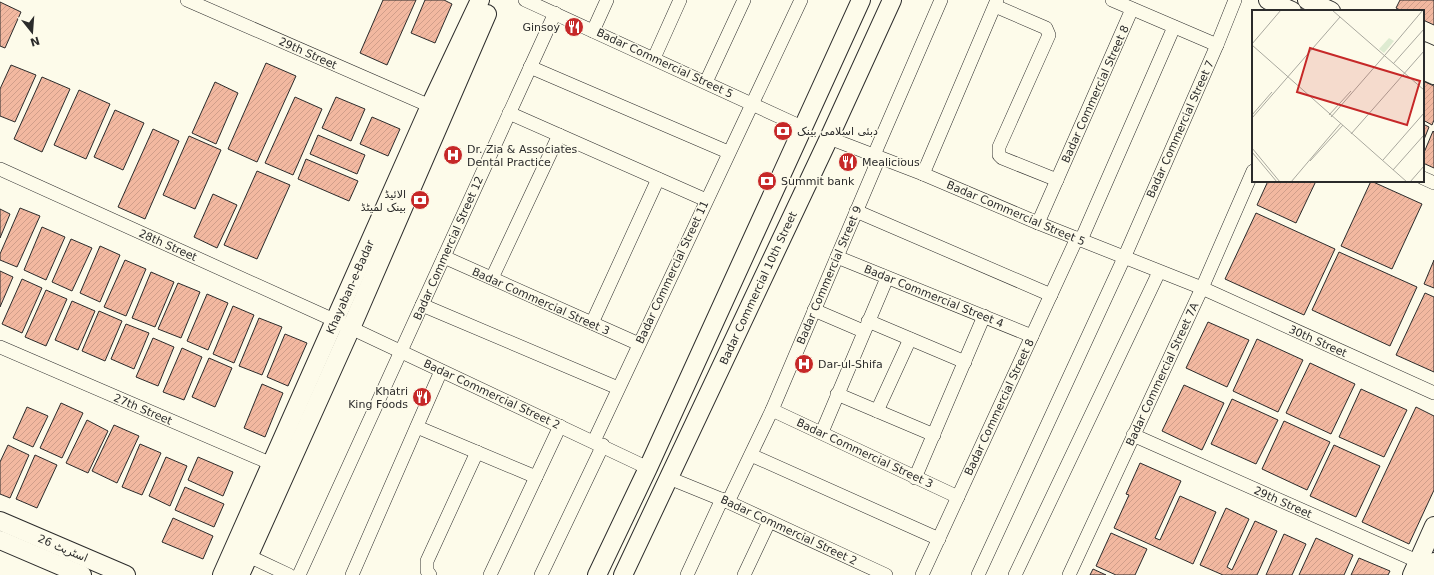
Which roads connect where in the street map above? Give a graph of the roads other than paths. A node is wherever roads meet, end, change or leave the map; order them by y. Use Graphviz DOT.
graph roads {
  1 [pos="187,0"];
  2 [pos="480,0"];
  3 [pos="492,0"];
  4 [pos="525,0"];
  5 [pos="607,0"];
  6 [pos="680,0"];
  7 [pos="744,0"];
  8 [pos="801,0"];
  9 [pos="861,0"];
  10 [pos="892,0"];
  11 [pos="941,0"];
  12 [pos="1112,0"];
  13 [pos="1235,0"];
  14 [pos="1268,0"];
  15 [pos="1307,0"];
  16 [pos="996,3"];
  17 [pos="553,8"];
  18 [pos="1132,9"];
  19 [pos="1290,10"];
  20 [pos="1327,10"];
  21 [pos="1174,27"];
  22 [pos="593,31"];
  23 [pos="1217,44"];
  24 [pos="1424,51"];
  25 [pos="1434,56"];
  26 [pos="654,58"];
  27 [pos="530,67"];
  28 [pos="1424,70"];
  29 [pos="1434,75"];
  30 [pos="706,82"];
  31 [pos="751,103"];
  32 [pos="430,106"];
  33 [pos="509,113"];
  34 [pos="804,128"];
  35 [pos="560,136"];
  36 [pos="829,138"];
  37 [pos="728,152"];
  38 [pos="876,156"];
  39 [pos="0,169"];
  40 [pos="1252,173"];
  41 [pos="923,174"];
  42 [pos="1424,178"];
  43 [pos="658,179"];
  44 [pos="1057,180"];
  45 [pos="1434,183"];
  46 [pos="706,200"];
  47 [pos="856,211"];
  48 [pos="1038,222"];
  49 [pos="1079,239"];
  50 [pos="444,257"];
  51 [pos="837,257"];
  52 [pos="1124,258"];
  53 [pos="1159,272"];
  54 [pos="492,278"];
  55 [pos="887,278"];
  56 [pos="1202,288"];
  57 [pos="1051,295"];
  58 [pos="422,305"];
  59 [pos="814,310"];
  60 [pos="984,316"];
  61 [pos="592,323"];
  62 [pos="343,325"];
  63 [pos="866,326"];
  64 [pos="1032,336"];
  65 [pos="910,339"];
  66 [pos="639,344"];
  67 [pos="0,347"];
  68 [pos="400,352"];
  69 [pos="965,362"];
  70 [pos="441,371"];
  71 [pos="618,388"];
  72 [pos="1434,393"];
  73 [pos="837,394"];
  74 [pos="772,410"];
  75 [pos="877,411"];
  76 [pos="560,426"];
  77 [pos="417,427"];
  78 [pos="822,432"];
  79 [pos="934,435"];
  80 [pos="1133,435"];
  81 [pos="598,443"];
  82 [pos="477,452"];
  83 [pos="751,455"];
  84 [pos="279,467"];
  85 [pos="648,468"];
  86 [pos="536,477"];
  87 [pos="669,478"];
  88 [pos="915,478"];
  89 [pos="958,497"];
  90 [pos="725,501"];
  91 [pos="0,521"];
  92 [pos="769,522"];
  93 [pos="1434,526"];
  94 [pos="939,539"];
  95 [pos="0,540"];
  96 [pos="242,552"];
  97 [pos="1426,568"];
  98 [pos="883,574"];
  99 [pos="82,575"];
  100 [pos="126,575"];
  101 [pos="222,575"];
  102 [pos="240,575"];
  103 [pos="289,575"];
  104 [pos="299,575"];
  105 [pos="352,575"];
  106 [pos="430,575"];
  107 [pos="490,575"];
  108 [pos="541,575"];
  109 [pos="597,575"];
  110 [pos="623,575"];
  111 [pos="687,575"];
  112 [pos="744,575"];
  113 [pos="922,575"];
  114 [pos="978,575"];
  115 [pos="1016,575"];
  116 [pos="1069,575"];
  1 -- 32 [label="street, 29th Street"];
  2 -- 32 [label="main road, Khayaban-e-Badar"];
  3 -- 62 [label="main road, Khayaban-e-Badar"];
  4 -- 17 [label="street, Badar Commercial Street 5"];
  5 -- 22 [label="street"];
  6 -- 26 [label="street"];
  7 -- 30 [label="street"];
  8 -- 31 [label="street, Badar Commercial Street 11"];
  9 -- 34 [label="main road"];
  10 -- 36 [label="main road, Badar Commercial 10th Street"];
  11 -- 38 [label="street, Badar Commercial Street 9"];
  12 -- 18 [label="street"];
  13 -- 23 [label="street, Badar Commercial Street 7"];
  14 -- 19 [label="main road"];
  15 -- 20 [label="main road"];
  16 -- 41 [label="street"];
  16 -- 44 [label="street"];
  17 -- 22 [label="street, Badar Commercial Street 5"];
  17 -- 27 [label="street, Badar Commercial Street 12"];
  18 -- 21 [label="street"];
  18 -- 44 [label="street, Badar Commercial Street 8"];
  21 -- 23 [label="street"];
  21 -- 49 [label="street, Badar Commercial Street 8"];
  22 -- 26 [label="street, Badar Commercial Street 5"];
  23 -- 52 [label="street, Badar Commercial Street 7"];
  24 -- 25 [label="main road"];
  26 -- 30 [label="street, Badar Commercial Street 5"];
  27 -- 33 [label="street, Badar Commercial Street 12"];
  27 -- 37 [label="street"];
  28 -- 29 [label="main road"];
  30 -- 31 [label="street, Badar Commercial Street 5"];
  31 -- 34 [label="street, Badar Commercial Street 5"];
  31 -- 37 [label="street, Badar Commercial Street 11"];
  32 -- 62 [label="main road, Khayaban-e-Badar"];
  33 -- 35 [label="street"];
  33 -- 50 [label="street, Badar Commercial Street 12"];
  34 -- 85 [label="main road"];
  35 -- 43 [label="street"];
  35 -- 54 [label="street"];
  36 -- 38 [label="street, Badar Commercial Street 5"];
  36 -- 87 [label="main road, Badar Commercial 10th Street"];
  37 -- 46 [label="street, Badar Commercial Street 11"];
  38 -- 41 [label="street, Badar Commercial Street 5"];
  38 -- 47 [label="street, Badar Commercial Street 9"];
  39 -- 62 [label="street, 28th Street"];
  40 -- 56 [label="street, Badar Commercial Street 7A"];
  41 -- 48 [label="street, Badar Commercial Street 5"];
  42 -- 45 [label="street"];
  43 -- 46 [label="street"];
  43 -- 61 [label="street"];
  44 -- 48 [label="street, Badar Commercial Street 8"];
  46 -- 66 [label="street, Badar Commercial Street 11"];
  47 -- 51 [label="street, Badar Commercial Street 9"];
  47 -- 57 [label="street"];
  48 -- 49 [label="street, Badar Commercial Street 5"];
  49 -- 52 [label="street, Badar Commercial Street 5"];
  49 -- 57 [label="street, Badar Commercial Street 8"];
  50 -- 54 [label="street, Badar Commercial Street 3"];
  50 -- 58 [label="street, Badar Commercial Street 12"];
  51 -- 55 [label="street, Badar Commercial Street 4"];
  51 -- 59 [label="street, Badar Commercial Street 9"];
  52 -- 53 [label="street, Badar Commercial Street 5"];
  52 -- 114 [label="street, Badar Commercial Street 7"];
  53 -- 56 [label="street, Badar Commercial Street 5"];
  53 -- 115 [label="street"];
  54 -- 61 [label="street, Badar Commercial Street 3"];
  55 -- 60 [label="street, Badar Commercial Street 4"];
  55 -- 63 [label="street"];
  56 -- 72 [label="street, 30th Street"];
  56 -- 80 [label="street, Badar Commercial Street 7A"];
  57 -- 64 [label="street, Badar Commercial Street 8"];
  58 -- 68 [label="street, Badar Commercial Street 12"];
  58 -- 71 [label="street"];
  59 -- 63 [label="street"];
  59 -- 74 [label="street, Badar Commercial Street 9"];
  60 -- 64 [label="street, Badar Commercial Street 4"];
  60 -- 69 [label="street"];
  61 -- 66 [label="street, Badar Commercial Street 3"];
  62 -- 68 [label="street, Badar Commercial Street 2"];
  62 -- 84 [label="main road, Khayaban-e-Badar"];
  63 -- 65 [label="street"];
  63 -- 73 [label="street"];
  64 -- 89 [label="street, Badar Commercial Street 8"];
  65 -- 69 [label="street"];
  65 -- 75 [label="street"];
  66 -- 71 [label="street, Badar Commercial Street 11"];
  67 -- 84 [label="street, 27th Street"];
  68 -- 70 [label="street, Badar Commercial Street 2"];
  68 -- 104 [label="street, Badar Commercial Street 12"];
  69 -- 79 [label="street"];
  70 -- 76 [label="street, Badar Commercial Street 2"];
  70 -- 77 [label="street"];
  71 -- 81 [label="street, Badar Commercial Street 11"];
  73 -- 75 [label="street"];
  73 -- 78 [label="street"];
  74 -- 78 [label="street, Badar Commercial Street 3"];
  74 -- 83 [label="street, Badar Commercial Street 9"];
  75 -- 79 [label="street"];
  76 -- 81 [label="street, Badar Commercial Street 2"];
  76 -- 86 [label="street"];
  77 -- 82 [label="street"];
  77 -- 105 [label="street"];
  78 -- 88 [label="street, Badar Commercial Street 3"];
  79 -- 88 [label="street"];
  80 -- 97 [label="street, 29th Street"];
  80 -- 116 [label="street, Badar Commercial Street 7A"];
  81 -- 85 [label="street, Badar Commercial Street 2"];
  81 -- 108 [label="street, Badar Commercial Street 11"];
  82 -- 86 [label="street"];
  82 -- 106 [label="street"];
  83 -- 90 [label="street, Badar Commercial Street 9"];
  83 -- 94 [label="street"];
  84 -- 96 [label="main road, Khayaban-e-Badar"];
  85 -- 109 [label="main road"];
  86 -- 107 [label="street"];
  87 -- 90 [label="street, Badar Commercial Street 2"];
  87 -- 110 [label="main road, Badar Commercial 10th Street"];
  88 -- 89 [label="street, Badar Commercial Street 3"];
  89 -- 94 [label="street, Badar Commercial Street 8"];
  90 -- 92 [label="street, Badar Commercial Street 2"];
  90 -- 111 [label="street, Badar Commercial Street 9"];
  91 -- 100 [label="main road, اسٹریٹ 26"];
  92 -- 98 [label="street, Badar Commercial Street 2"];
  92 -- 112 [label="street"];
  93 -- 97 [label="main road"];
  94 -- 113 [label="street, Badar Commercial Street 8"];
  95 -- 99 [label="main road, اسٹریٹ 26"];
  96 -- 101 [label="main road, Khayaban-e-Badar"];
  96 -- 102 [label="main road, Khayaban-e-Badar"];
  96 -- 103 [label="street"];
}
